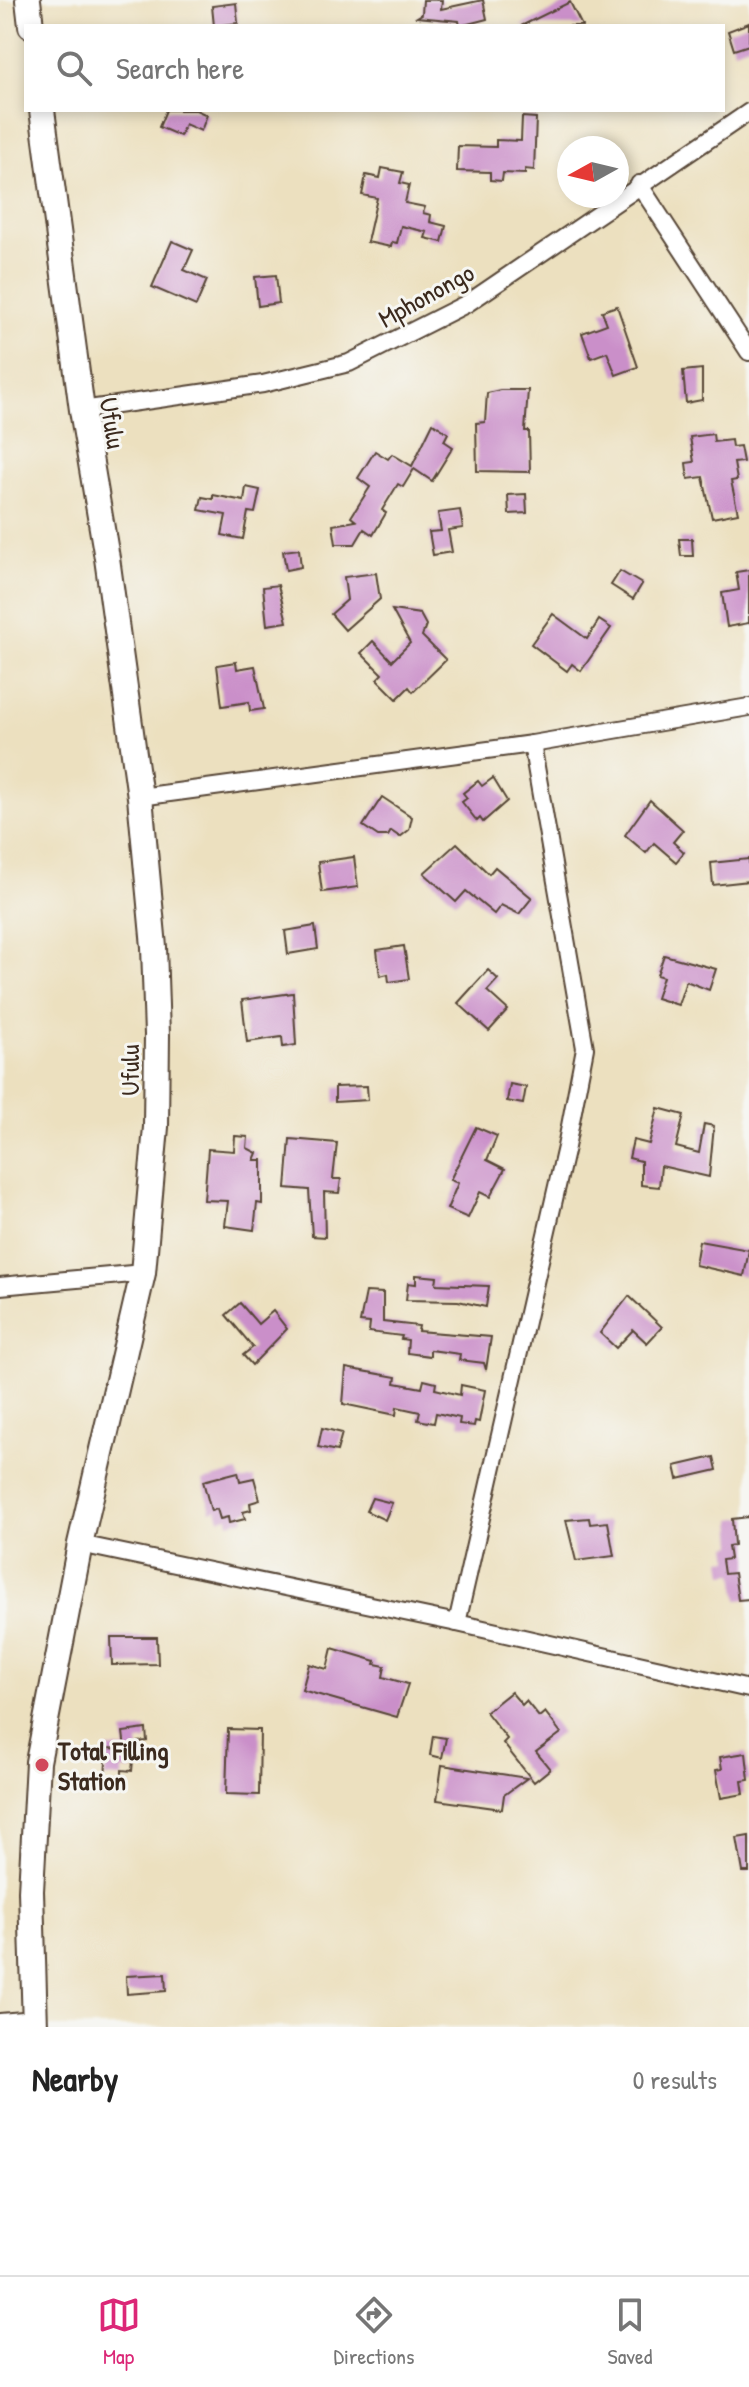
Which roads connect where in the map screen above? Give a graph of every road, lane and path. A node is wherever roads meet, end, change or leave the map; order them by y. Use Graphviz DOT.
graph roads {
  1 [pos="28,0"];
  2 [pos="31,24"];
  3 [pos="42,112"];
  4 [pos="749,112"];
  5 [pos="639,184"];
  6 [pos="749,352"];
  7 [pos="82,410"];
  8 [pos="749,707"];
  9 [pos="532,744"];
  10 [pos="140,797"];
  11 [pos="143,1273"];
  12 [pos="0,1286"];
  13 [pos="80,1544"];
  14 [pos="457,1623"];
  15 [pos="749,1689"];
  16 [pos="0,2022"];
  17 [pos="35,2023"];
  1 -- 2 [label="street"];
  3 -- 7 [label="street, Ufulu"];
  4 -- 5 [label="street, Mphonongo"];
  5 -- 6 [label="street"];
  5 -- 7 [label="street, Mphonongo"];
  7 -- 10 [label="street, Ufulu"];
  8 -- 9 [label="street"];
  9 -- 10 [label="street"];
  9 -- 14 [label="street"];
  10 -- 11 [label="street, Ufulu"];
  11 -- 12 [label="street"];
  11 -- 13 [label="street, Ufulu"];
  13 -- 14 [label="street"];
  13 -- 17 [label="street, Ufulu"];
  14 -- 15 [label="street"];
  16 -- 17 [label="street"];
}
